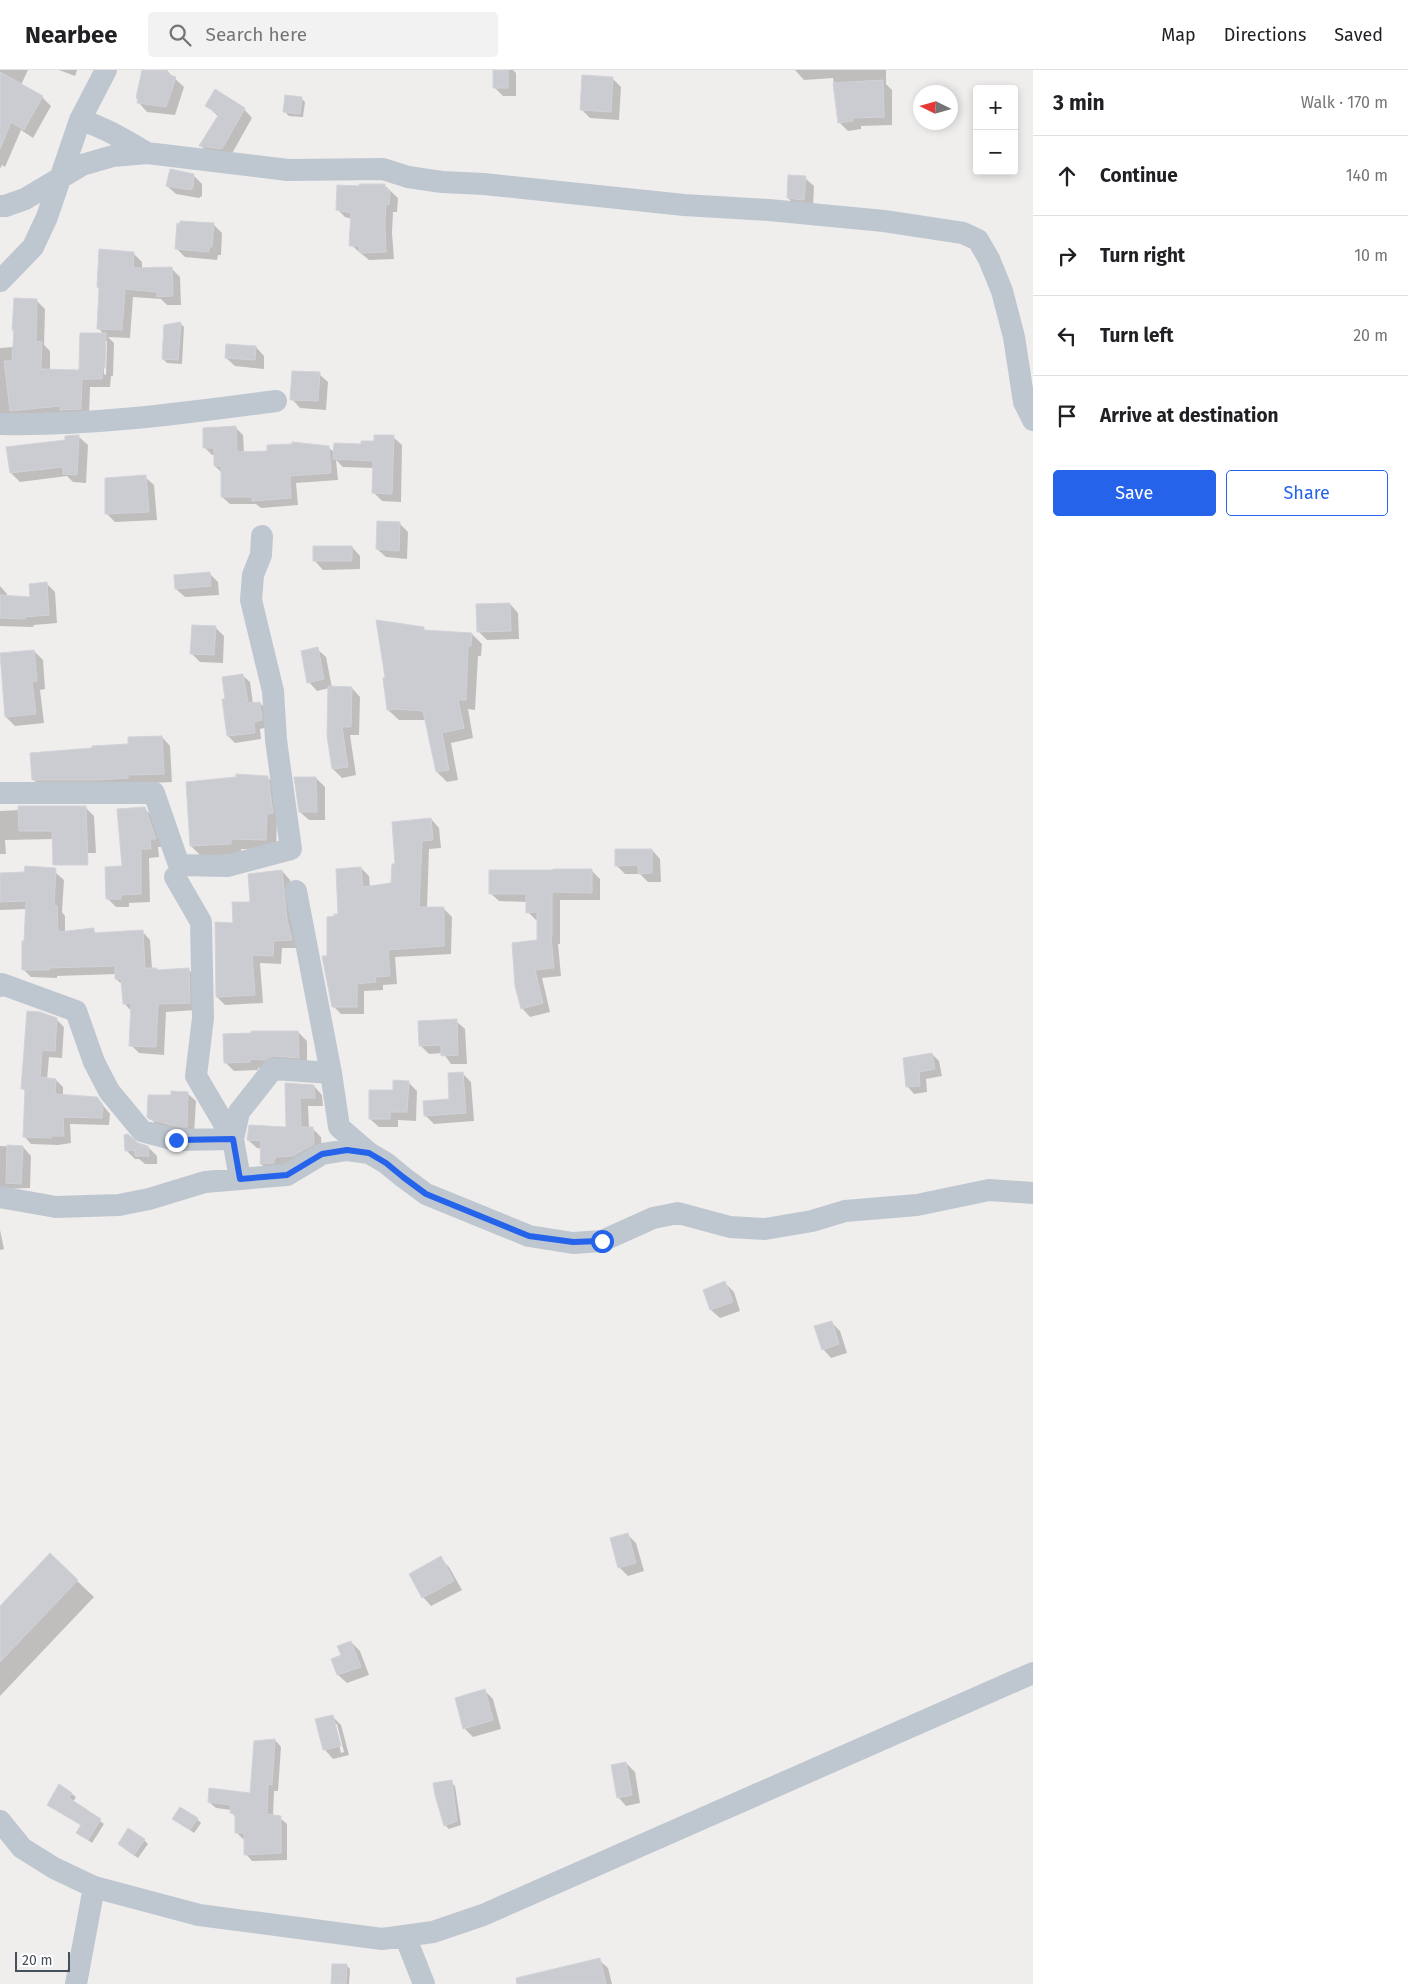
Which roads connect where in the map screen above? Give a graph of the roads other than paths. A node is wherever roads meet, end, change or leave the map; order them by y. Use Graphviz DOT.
graph roads {
  1 [pos="106,70"];
  2 [pos="80,120"];
  3 [pos="146,153"];
  4 [pos="58,180"];
  5 [pos="0,206"];
  6 [pos="0,280"];
  7 [pos="276,401"];
  8 [pos="1033,420"];
  9 [pos="0,424"];
  10 [pos="262,536"];
  11 [pos="0,793"];
  12 [pos="176,876"];
  13 [pos="296,891"];
  14 [pos="0,986"];
  15 [pos="331,1074"];
  16 [pos="233,1139"];
  17 [pos="369,1153"];
  18 [pos="240,1179"];
  19 [pos="1033,1193"];
  20 [pos="0,1197"];
  21 [pos="1033,1672"];
  22 [pos="0,1821"];
  23 [pos="94,1887"];
  24 [pos="405,1936"];
  25 [pos="76,1984"];
  26 [pos="424,1984"];
  1 -- 2 [label="street"];
  2 -- 3 [label="street"];
  2 -- 4 [label="street"];
  3 -- 4 [label="street"];
  3 -- 8 [label="street"];
  4 -- 5 [label="street"];
  4 -- 6 [label="street"];
  7 -- 9 [label="street"];
  10 -- 11 [label="street"];
  12 -- 16 [label="street"];
  13 -- 15 [label="street"];
  14 -- 16 [label="street"];
  15 -- 16 [label="street"];
  15 -- 17 [label="street"];
  16 -- 18 [label="street"];
  17 -- 18 [label="street"];
  17 -- 19 [label="street"];
  18 -- 20 [label="street"];
  21 -- 24 [label="street"];
  22 -- 23 [label="street"];
  23 -- 24 [label="street"];
  23 -- 25 [label="street"];
  24 -- 26 [label="street"];
}
